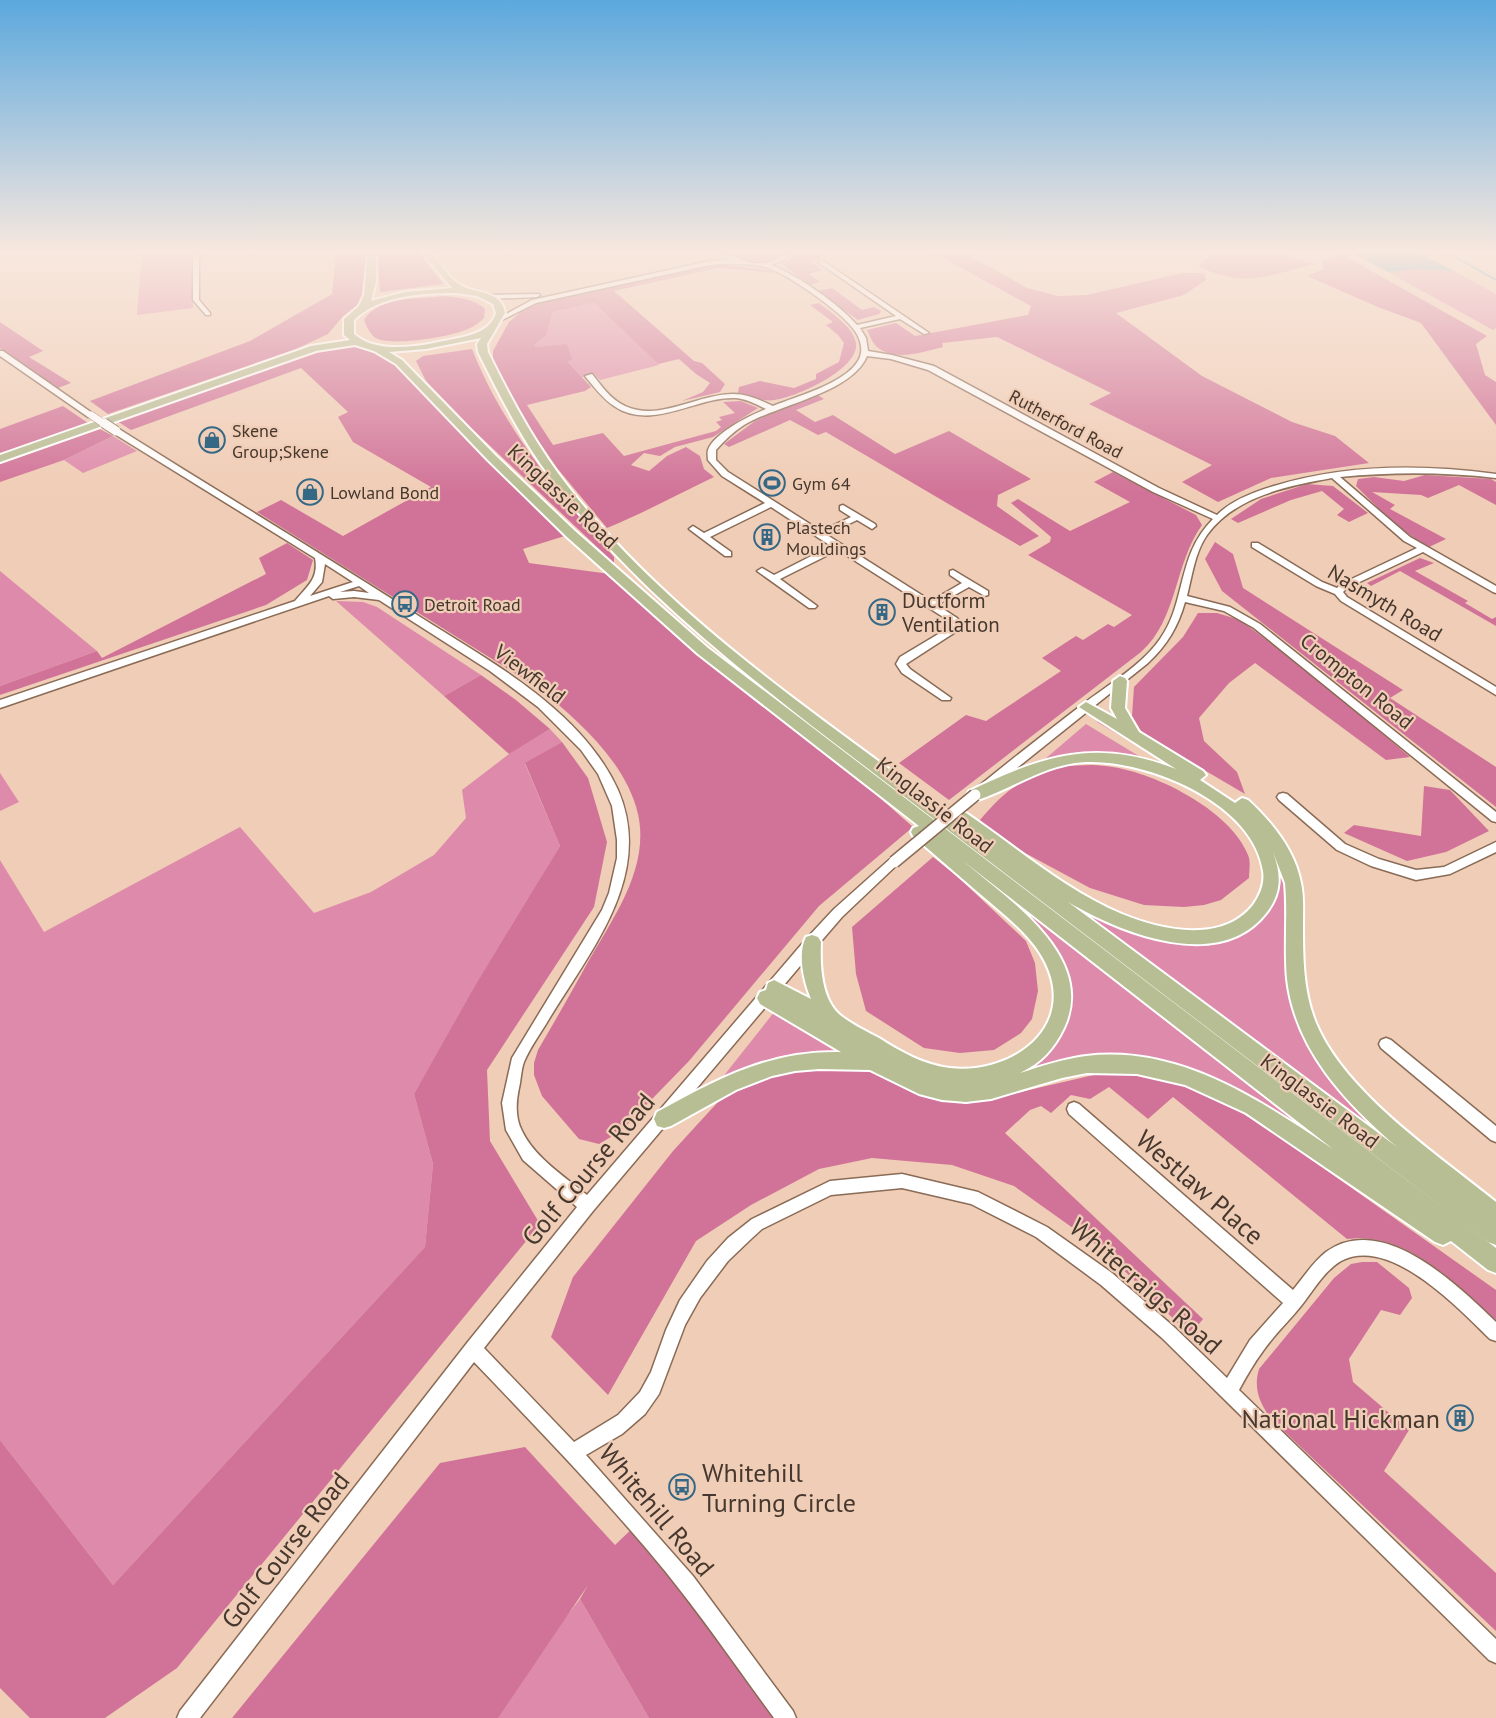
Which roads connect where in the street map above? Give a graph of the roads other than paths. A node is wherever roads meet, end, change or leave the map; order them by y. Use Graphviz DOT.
graph roads {
  1 [pos="336,333"];
  2 [pos="345,333"];
  3 [pos="478,333"];
  4 [pos="489,333"];
  5 [pos="861,333"];
  6 [pos="359,342"];
  7 [pos="314,348"];
  8 [pos="377,348"];
  9 [pos="864,353"];
  10 [pos="0,354"];
  11 [pos="589,376"];
  12 [pos="773,409"];
  13 [pos="0,459"];
  14 [pos="1332,475"];
  15 [pos="1496,476"];
  16 [pos="771,504"];
  17 [pos="843,508"];
  18 [pos="857,517"];
  19 [pos="1217,518"];
  20 [pos="872,526"];
  21 [pos="693,529"];
  22 [pos="821,535"];
  23 [pos="703,537"];
  24 [pos="1255,545"];
  25 [pos="838,546"];
  26 [pos="1422,549"];
  27 [pos="319,556"];
  28 [pos="715,558"];
  29 [pos="762,571"];
  30 [pos="953,573"];
  31 [pos="774,579"];
  32 [pos="359,583"];
  33 [pos="969,583"];
  34 [pos="1496,590"];
  35 [pos="1338,592"];
  36 [pos="985,593"];
  37 [pos="382,597"];
  38 [pos="1181,598"];
  39 [pos="308,600"];
  40 [pos="297,604"];
  41 [pos="932,604"];
  42 [pos="813,606"];
  43 [pos="1120,681"];
  44 [pos="1496,692"];
  45 [pos="946,698"];
  46 [pos="0,704"];
  47 [pos="1082,711"];
  48 [pos="817,722"];
  49 [pos="796,724"];
  50 [pos="1136,737"];
  51 [pos="1190,780"];
  52 [pos="975,795"];
  53 [pos="1283,797"];
  54 [pos="1496,818"];
  55 [pos="1496,847"];
  56 [pos="812,942"];
  57 [pos="770,993"];
  58 [pos="833,1020"];
  59 [pos="1386,1044"];
  60 [pos="876,1063"];
  61 [pos="1074,1108"];
  62 [pos="664,1119"];
  63 [pos="1496,1135"];
  64 [pos="588,1206"];
  65 [pos="1496,1215"];
  66 [pos="1496,1234"];
  67 [pos="1496,1262"];
  68 [pos="1496,1270"];
  69 [pos="1294,1302"];
  70 [pos="1496,1333"];
  71 [pos="473,1349"];
  72 [pos="1228,1392"];
  73 [pos="573,1452"];
  74 [pos="1496,1653"];
  75 [pos="187,1718"];
  76 [pos="786,1718"];
  1 -- 7 [label="main road"];
  2 -- 6 [label="main road"];
  3 -- 8 [label="main road"];
  4 -- 48 [label="main road, Kinglassie Road"];
  5 -- 9 [label="street"];
  6 -- 7 [label="main road"];
  6 -- 8 [label="main road"];
  7 -- 13 [label="main road"];
  8 -- 49 [label="main road, Kinglassie Road"];
  9 -- 12 [label="street"];
  9 -- 19 [label="street, Rutherford Road"];
  10 -- 27 [label="street, Viewfield, bridge"];
  11 -- 12 [label="street"];
  12 -- 16 [label="street"];
  14 -- 15 [label="street"];
  14 -- 19 [label="street"];
  14 -- 26 [label="street"];
  16 -- 22 [label="street"];
  16 -- 23 [label="street"];
  17 -- 18 [label="street"];
  18 -- 20 [label="street"];
  18 -- 22 [label="street"];
  19 -- 38 [label="street"];
  21 -- 23 [label="street"];
  22 -- 25 [label="street"];
  23 -- 28 [label="street"];
  24 -- 35 [label="street, Nasmyth Road"];
  25 -- 31 [label="street"];
  25 -- 41 [label="street"];
  26 -- 34 [label="street"];
  26 -- 35 [label="street"];
  27 -- 32 [label="street, Viewfield"];
  27 -- 40 [label="street"];
  29 -- 31 [label="street"];
  30 -- 33 [label="street"];
  31 -- 42 [label="street"];
  32 -- 37 [label="street, Viewfield"];
  32 -- 39 [label="street"];
  33 -- 36 [label="street"];
  33 -- 41 [label="street"];
  35 -- 44 [label="street, Nasmyth Road"];
  37 -- 39 [label="street"];
  37 -- 64 [label="street, Viewfield"];
  38 -- 43 [label="street"];
  38 -- 54 [label="street, Crompton Road"];
  39 -- 40 [label="street"];
  40 -- 46 [label="street"];
  41 -- 45 [label="street"];
  43 -- 47 [label="street"];
  43 -- 50 [label="main road"];
  47 -- 50 [label="main road"];
  47 -- 51 [label="main road"];
  47 -- 52 [label="street, Golf Course Road"];
  48 -- 51 [label="main road"];
  48 -- 66 [label="main road, Kinglassie Road"];
  49 -- 58 [label="main road"];
  49 -- 67 [label="main road, Kinglassie Road"];
  50 -- 65 [label="main road"];
  51 -- 52 [label="main road"];
  52 -- 56 [label="street, Golf Course Road, bridge"];
  53 -- 55 [label="street"];
  56 -- 57 [label="street, Golf Course Road"];
  56 -- 58 [label="main road"];
  57 -- 58 [label="main road"];
  57 -- 60 [label="main road"];
  57 -- 62 [label="street, Golf Course Road"];
  59 -- 63 [label="street"];
  60 -- 62 [label="main road"];
  60 -- 68 [label="main road"];
  61 -- 69 [label="street, Westlaw Place"];
  62 -- 64 [label="street, Golf Course Road"];
  64 -- 71 [label="street, Golf Course Road"];
  69 -- 70 [label="street"];
  69 -- 72 [label="street"];
  71 -- 73 [label="street, Whitehill Road"];
  71 -- 75 [label="street, Golf Course Road"];
  72 -- 73 [label="street, Whitecraigs Road"];
  72 -- 74 [label="street, Whitecraigs Road"];
  73 -- 76 [label="street, Whitehill Road"];
}
